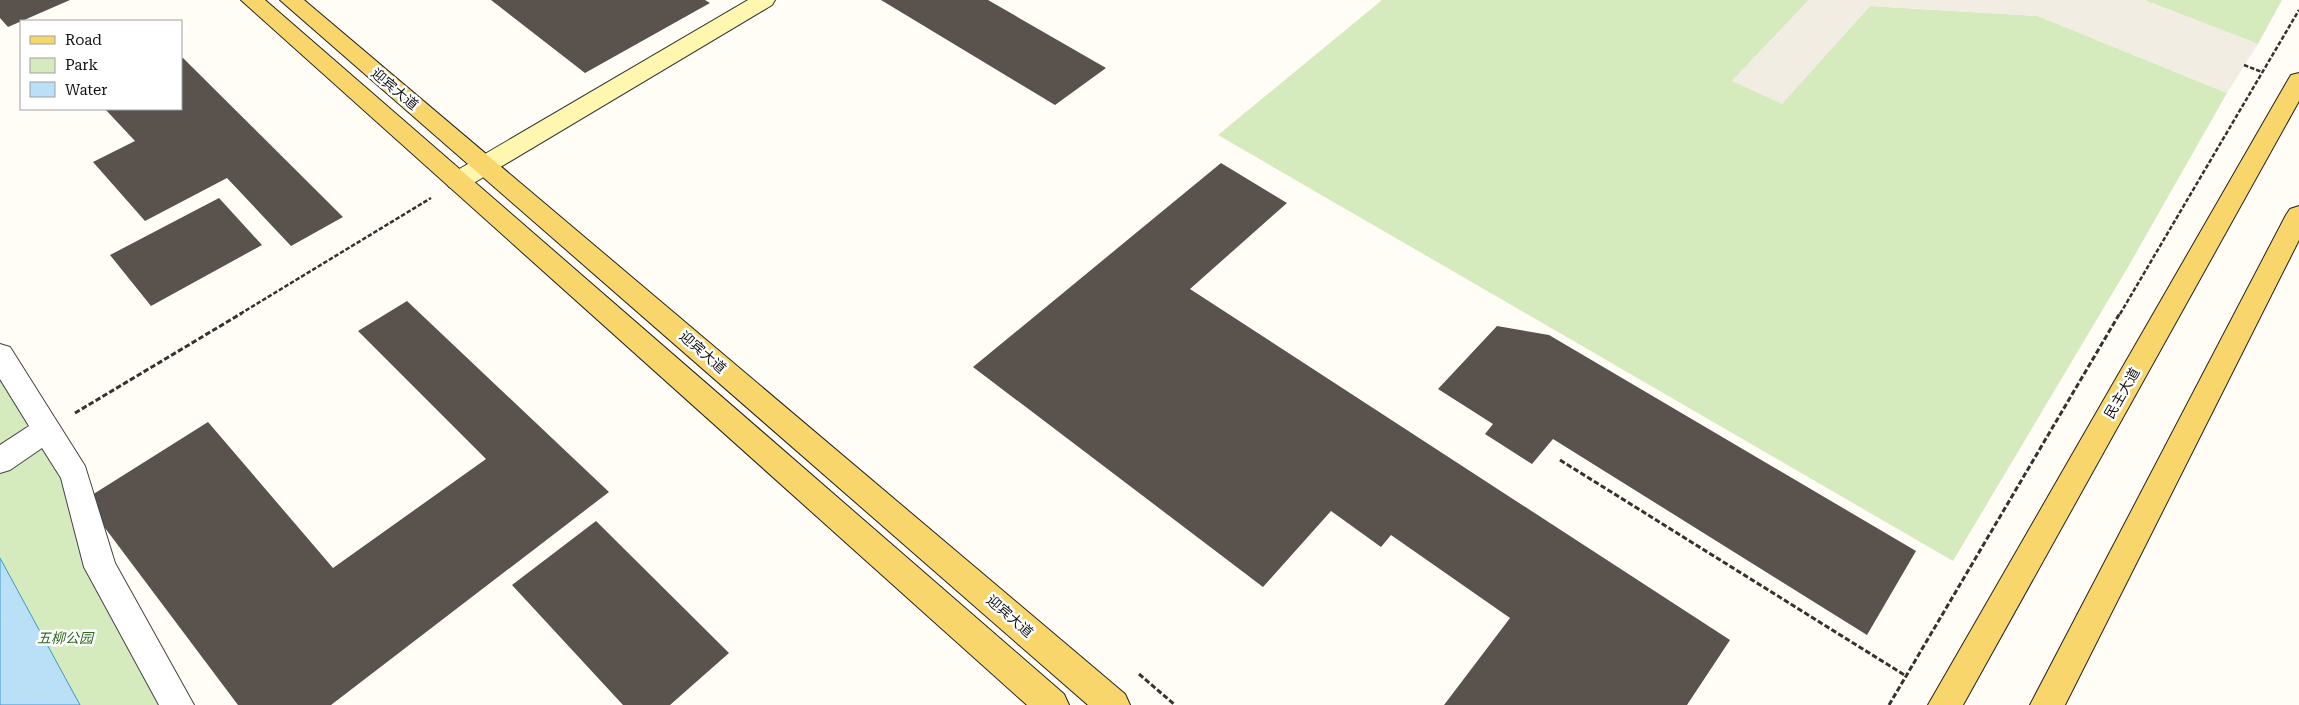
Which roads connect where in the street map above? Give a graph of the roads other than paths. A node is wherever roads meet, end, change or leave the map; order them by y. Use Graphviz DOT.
graph roads {
  1 [pos="252,0"];
  2 [pos="291,0"];
  3 [pos="764,0"];
  4 [pos="2299,80"];
  5 [pos="485,165"];
  6 [pos="458,181"];
  7 [pos="2299,214"];
  8 [pos="0,355"];
  9 [pos="46,430"];
  10 [pos="0,460"];
  11 [pos="177,705"];
  12 [pos="1052,705"];
  13 [pos="1113,705"];
  14 [pos="1945,705"];
  15 [pos="2047,705"];
  1 -- 6 [label="main road, 迎宾大道"];
  2 -- 5 [label="main road, 迎宾大道"];
  3 -- 5 [label="street"];
  4 -- 14 [label="main road, 民主大道"];
  5 -- 6 [label="street"];
  5 -- 13 [label="main road, 迎宾大道"];
  6 -- 12 [label="main road, 迎宾大道"];
  7 -- 15 [label="main road"];
  8 -- 9 [label="street"];
  9 -- 10 [label="street"];
  9 -- 11 [label="street"];
}
